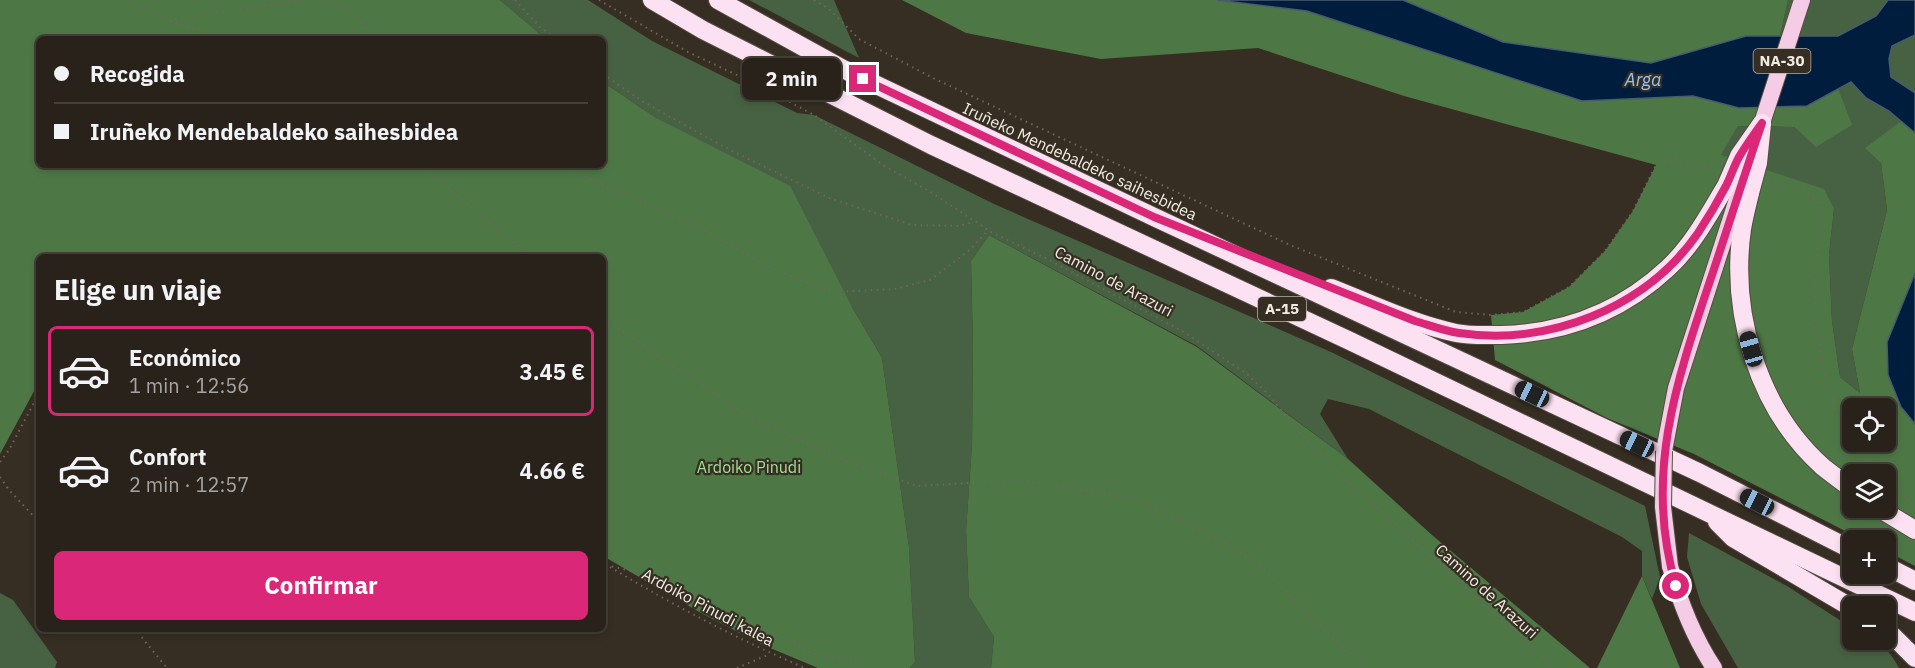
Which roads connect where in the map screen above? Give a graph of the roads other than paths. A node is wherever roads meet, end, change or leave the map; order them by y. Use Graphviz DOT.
graph roads {
  1 [pos="652,0"];
  2 [pos="718,0"];
  3 [pos="1802,0"];
  4 [pos="1762,123"];
  5 [pos="1744,187"];
  6 [pos="1154,217"];
  7 [pos="1842,481"];
  8 [pos="1705,511"];
  9 [pos="1895,518"];
  10 [pos="1915,530"];
  11 [pos="1842,545"];
  12 [pos="1896,571"];
  13 [pos="1915,581"];
  14 [pos="1842,602"];
  15 [pos="1915,612"];
  16 [pos="1896,639"];
  17 [pos="1915,658"];
  18 [pos="1714,668"];
  1 -- 8 [label="highway, A-15"];
  2 -- 6 [label="highway, Iruñeko Mendebaldeko saihesbidea / A-15"];
  3 -- 4 [label="highway, NA-30"];
  4 -- 5 [label="highway, bridge"];
  4 -- 5 [label="highway, bridge"];
  5 -- 6 [label="highway"];
  5 -- 7 [label="highway"];
  5 -- 18 [label="highway, bridge"];
  6 -- 11 [label="highway, Iruñeko Mendebaldeko saihesbidea / A-15"];
  8 -- 14 [label="highway"];
  8 -- 15 [label="highway, A-15"];
  9 -- 10 [label="highway"];
  12 -- 13 [label="highway"];
  16 -- 17 [label="highway"];
}
